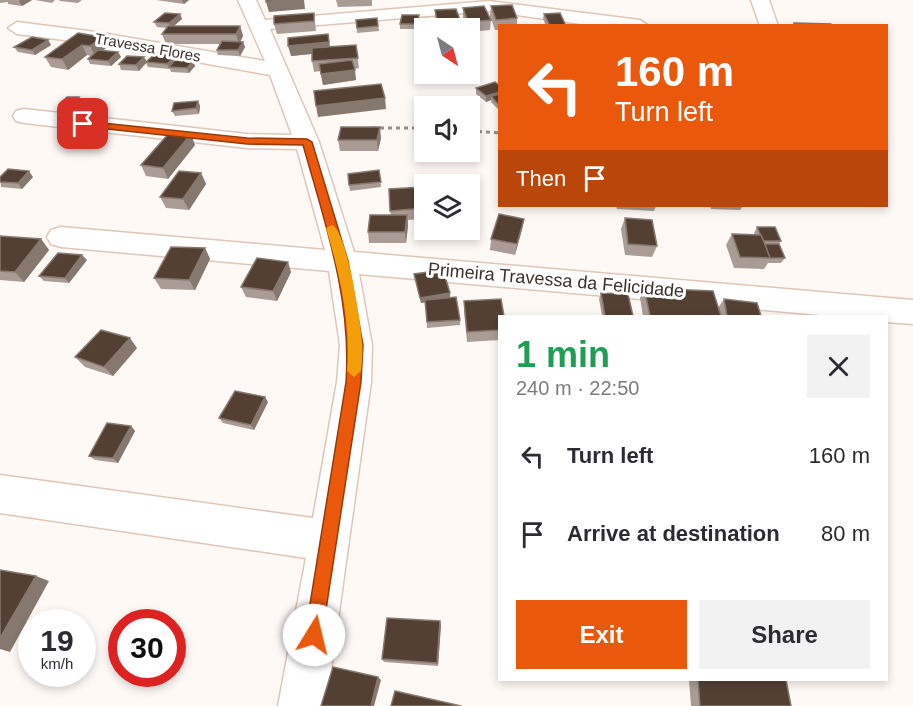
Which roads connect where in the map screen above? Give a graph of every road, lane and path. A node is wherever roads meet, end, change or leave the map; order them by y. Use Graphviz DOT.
graph roads {
  1 [pos="760,0"];
  2 [pos="253,13"];
  3 [pos="625,24"];
  4 [pos="768,24"];
  5 [pos="17,28"];
  6 [pos="279,70"];
  7 [pos="24,117"];
  8 [pos="370,128"];
  9 [pos="414,128"];
  10 [pos="480,132"];
  11 [pos="498,133"];
  12 [pos="307,142"];
  13 [pos="61,237"];
  14 [pos="342,261"];
  15 [pos="913,312"];
  16 [pos="0,494"];
  17 [pos="330,541"];
  18 [pos="303,706"];
  1 -- 4 [label="street"];
  2 -- 3 [label="street"];
  2 -- 6 [label="street"];
  5 -- 6 [label="street, Travessa Flores"];
  6 -- 12 [label="street"];
  7 -- 12 [label="street"];
  8 -- 9 [label="path"];
  10 -- 11 [label="path"];
  12 -- 14 [label="street"];
  13 -- 14 [label="street, Primeira Travessa da Felicidade"];
  14 -- 15 [label="street, Primeira Travessa da Felicidade"];
  14 -- 17 [label="street"];
  16 -- 17 [label="street"];
  17 -- 18 [label="street"];
}
